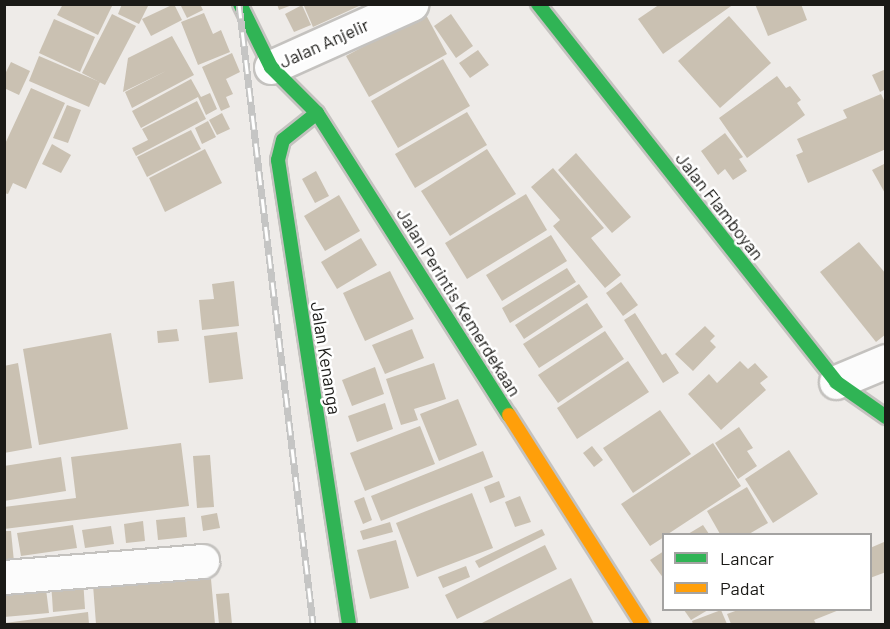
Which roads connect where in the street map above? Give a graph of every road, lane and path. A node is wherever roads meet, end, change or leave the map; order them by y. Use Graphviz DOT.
graph roads {
  1 [pos="240,4"];
  2 [pos="411,4"];
  3 [pos="538,4"];
  4 [pos="271,67"];
  5 [pos="317,113"];
  6 [pos="885,360"];
  7 [pos="836,382"];
  8 [pos="885,417"];
  9 [pos="202,561"];
  10 [pos="4,577"];
  11 [pos="349,624"];
  12 [pos="642,624"];
  1 -- 4 [label="street, Jalan Perintis Kemerdekaan"];
  2 -- 4 [label="street, Jalan Anjelir"];
  3 -- 7 [label="street, Jalan Flamboyan"];
  4 -- 5 [label="street, Jalan Perintis Kemerdekaan"];
  5 -- 11 [label="street, Jalan Kenanga"];
  5 -- 12 [label="street, Jalan Perintis Kemerdekaan"];
  6 -- 7 [label="street"];
  7 -- 8 [label="street, Jalan Flamboyan"];
  9 -- 10 [label="street"];
}
